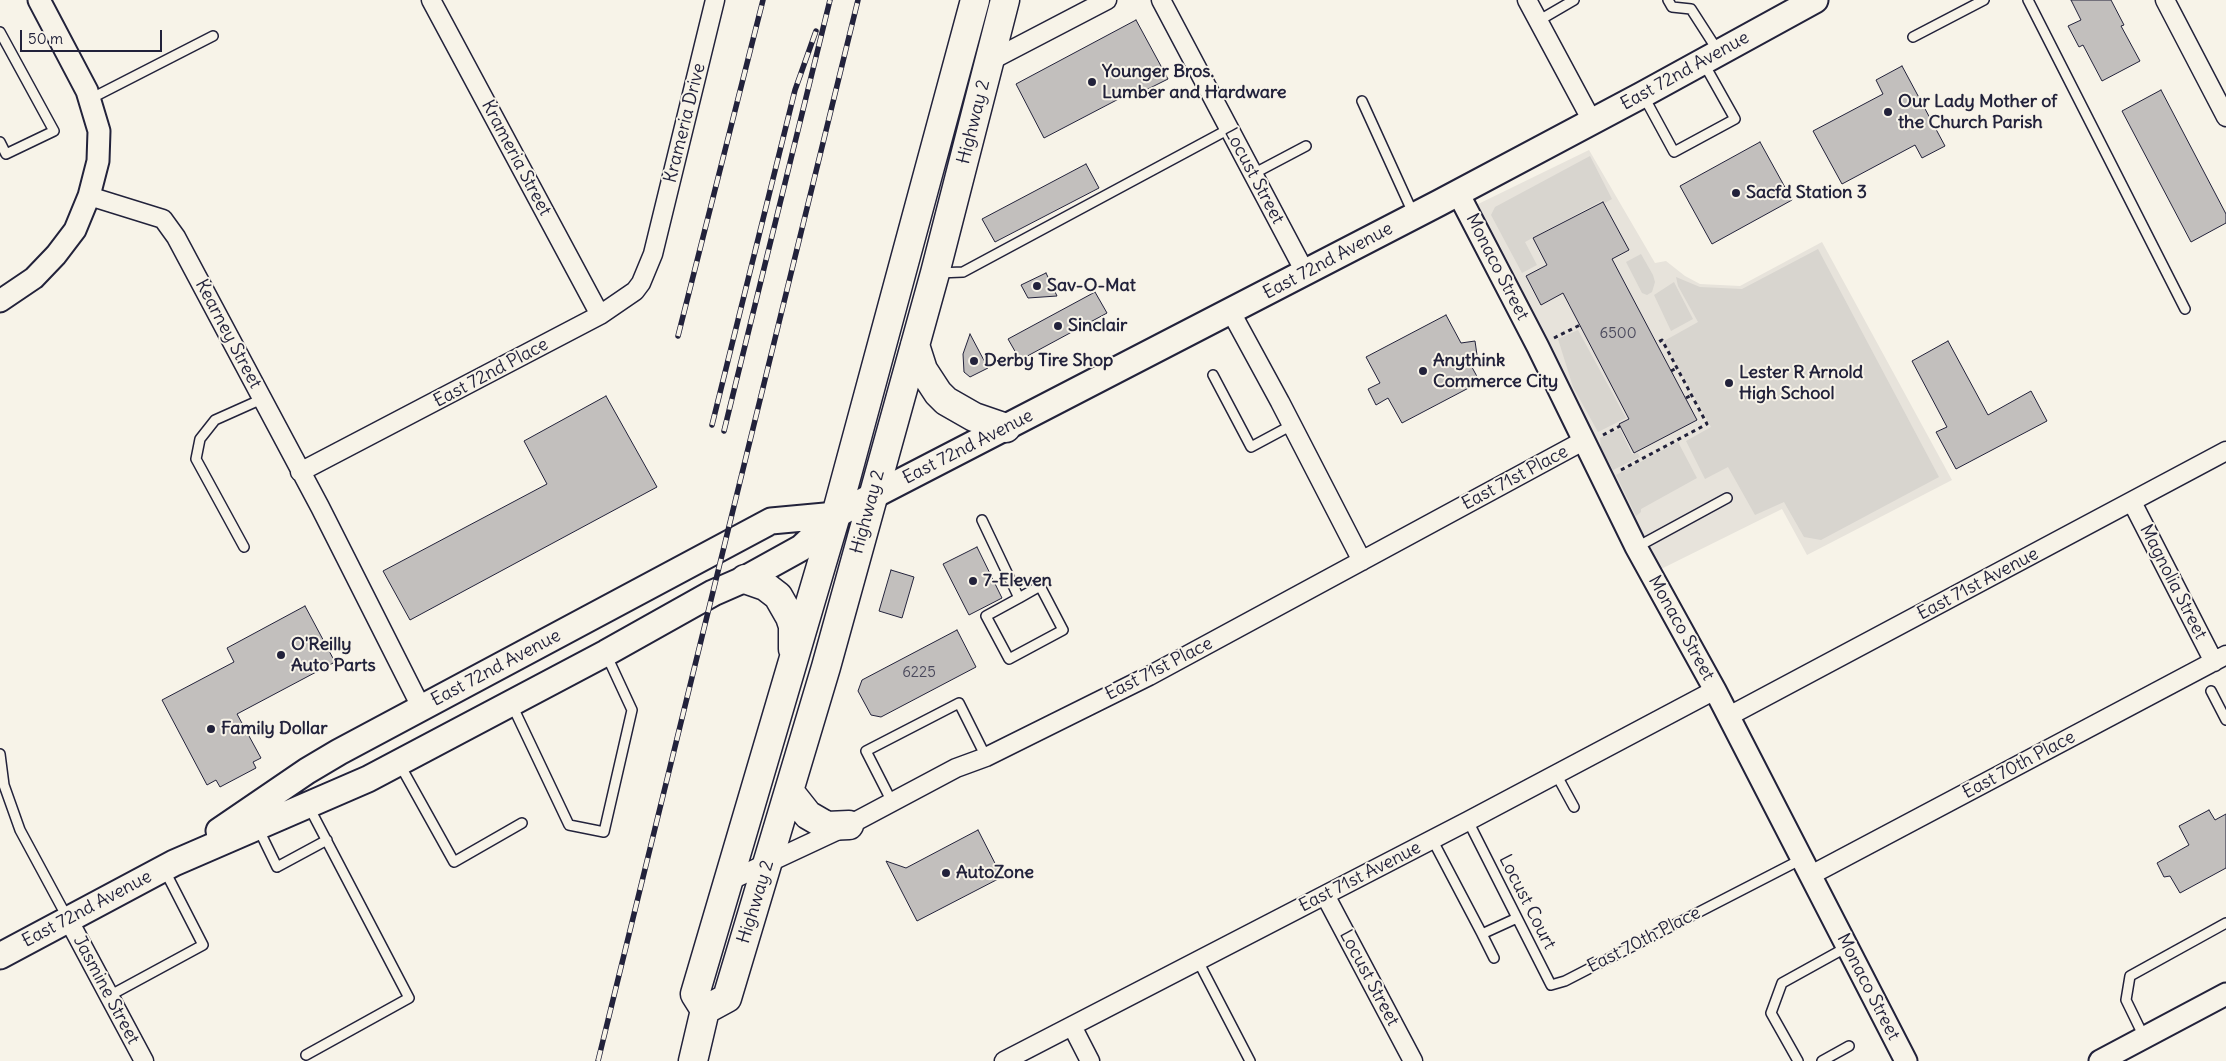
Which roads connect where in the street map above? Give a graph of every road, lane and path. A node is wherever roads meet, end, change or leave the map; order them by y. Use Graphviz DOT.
graph roads {
  1 [pos="39,0"];
  2 [pos="431,0"];
  3 [pos="715,0"];
  4 [pos="975,0"];
  5 [pos="1005,0"];
  6 [pos="1107,0"];
  7 [pos="1161,0"];
  8 [pos="1527,0"];
  9 [pos="1574,0"];
  10 [pos="1668,0"];
  11 [pos="1815,0"];
  12 [pos="1984,0"];
  13 [pos="2028,0"];
  14 [pos="2165,0"];
  15 [pos="1538,21"];
  16 [pos="0,32"];
  17 [pos="213,36"];
  18 [pos="1913,37"];
  19 [pos="1711,56"];
  20 [pos="990,62"];
  21 [pos="1642,95"];
  22 [pos="89,99"];
  23 [pos="1362,101"];
  24 [pos="2226,117"];
  25 [pos="1592,121"];
  26 [pos="1229,129"];
  27 [pos="0,142"];
  28 [pos="1306,146"];
  29 [pos="1253,174"];
  30 [pos="1458,193"];
  31 [pos="89,196"];
  32 [pos="1414,216"];
  33 [pos="655,247"];
  34 [pos="1305,272"];
  35 [pos="935,273"];
  36 [pos="0,301"];
  37 [pos="2185,309"];
  38 [pos="1231,312"];
  39 [pos="600,315"];
  40 [pos="1580,325"];
  41 [pos="1657,343"];
  42 [pos="916,345"];
  43 [pos="1538,347"];
  44 [pos="1677,368"];
  45 [pos="1671,371"];
  46 [pos="1213,375"];
  47 [pos="1692,395"];
  48 [pos="1686,398"];
  49 [pos="262,399"];
  50 [pos="1292,425"];
  51 [pos="1006,428"];
  52 [pos="1583,441"];
  53 [pos="2226,451"];
  54 [pos="300,472"];
  55 [pos="1602,479"];
  56 [pos="872,496"];
  57 [pos="1727,498"];
  58 [pos="2132,502"];
  59 [pos="836,514"];
  60 [pos="982,520"];
  61 [pos="244,547"];
  62 [pos="1636,547"];
  63 [pos="1362,561"];
  64 [pos="745,579"];
  65 [pos="1019,598"];
  66 [pos="606,653"];
  67 [pos="2220,658"];
  68 [pos="792,666"];
  69 [pos="1715,690"];
  70 [pos="2211,691"];
  71 [pos="511,703"];
  72 [pos="421,707"];
  73 [pos="1729,716"];
  74 [pos="2226,720"];
  75 [pos="0,754"];
  76 [pos="986,757"];
  77 [pos="399,762"];
  78 [pos="1556,774"];
  79 [pos="789,791"];
  80 [pos="892,802"];
  81 [pos="308,804"];
  82 [pos="1574,806"];
  83 [pos="1468,821"];
  84 [pos="522,824"];
  85 [pos="849,825"];
  86 [pos="257,826"];
  87 [pos="1432,839"];
  88 [pos="327,840"];
  89 [pos="767,864"];
  90 [pos="169,865"];
  91 [pos="1807,867"];
  92 [pos="727,882"];
  93 [pos="1325,895"];
  94 [pos="1517,918"];
  95 [pos="68,919"];
  96 [pos="2226,923"];
  97 [pos="1482,934"];
  98 [pos="1848,947"];
  99 [pos="0,956"];
  100 [pos="1494,958"];
  101 [pos="1198,961"];
  102 [pos="1565,981"];
  103 [pos="2226,994"];
  104 [pos="109,996"];
  105 [pos="705,1010"];
  106 [pos="1072,1026"];
  107 [pos="2144,1037"];
  108 [pos="1850,1046"];
  109 [pos="306,1055"];
  110 [pos="144,1061"];
  111 [pos="693,1061"];
  112 [pos="1004,1061"];
  113 [pos="1090,1061"];
  114 [pos="1250,1061"];
  115 [pos="1413,1061"];
  116 [pos="1798,1061"];
  117 [pos="1822,1061"];
  118 [pos="1906,1061"];
  119 [pos="2100,1061"];
  1 -- 22 [label="street"];
  2 -- 39 [label="street, Krameria Street"];
  3 -- 33 [label="street, Krameria Drive"];
  4 -- 59 [label="main road, Highway 2"];
  5 -- 20 [label="main road, Highway 2"];
  6 -- 20 [label="street"];
  7 -- 26 [label="street, Locust Street"];
  8 -- 15 [label="street"];
  9 -- 15 [label="lane"];
  10 -- 19 [label="lane"];
  11 -- 19 [label="main road, East 72nd Avenue"];
  12 -- 18 [label="lane"];
  13 -- 37 [label="lane"];
  14 -- 24 [label="street"];
  15 -- 25 [label="street"];
  16 -- 27 [label="lane"];
  17 -- 22 [label="lane"];
  19 -- 21 [label="main road, East 72nd Avenue"];
  19 -- 21 [label="lane"];
  20 -- 35 [label="main road, Highway 2"];
  21 -- 25 [label="main road, East 72nd Avenue"];
  22 -- 31 [label="street"];
  23 -- 32 [label="lane"];
  25 -- 30 [label="main road, East 72nd Avenue"];
  26 -- 29 [label="street, Locust Street"];
  26 -- 35 [label="lane"];
  28 -- 29 [label="lane"];
  29 -- 34 [label="street, Locust Street"];
  30 -- 32 [label="main road, East 72nd Avenue"];
  30 -- 43 [label="street, Monaco Street"];
  31 -- 36 [label="street"];
  31 -- 49 [label="street, Kearney Street"];
  32 -- 34 [label="main road, East 72nd Avenue"];
  33 -- 39 [label="street, East 72nd Place"];
  34 -- 38 [label="main road, East 72nd Avenue"];
  35 -- 42 [label="main road, Highway 2"];
  38 -- 50 [label="street"];
  38 -- 51 [label="main road, East 72nd Avenue"];
  39 -- 54 [label="street, East 72nd Place"];
  40 -- 43 [label="path"];
  41 -- 44 [label="path"];
  42 -- 51 [label="main road"];
  42 -- 56 [label="main road, Highway 2"];
  43 -- 52 [label="street, Monaco Street"];
  44 -- 45 [label="path"];
  44 -- 47 [label="path"];
  46 -- 50 [label="lane"];
  47 -- 48 [label="path"];
  47 -- 55 [label="path"];
  49 -- 54 [label="street, Kearney Street"];
  49 -- 61 [label="lane"];
  50 -- 63 [label="street"];
  51 -- 56 [label="main road, East 72nd Avenue"];
  52 -- 55 [label="street, Monaco Street"];
  52 -- 63 [label="street, East 71st Place"];
  53 -- 58 [label="street, East 71st Avenue"];
  54 -- 72 [label="street, Kearney Street"];
  55 -- 62 [label="street, Monaco Street"];
  56 -- 59 [label="main road, East 72nd Avenue"];
  56 -- 79 [label="main road, Highway 2"];
  57 -- 62 [label="lane"];
  58 -- 67 [label="street, Magnolia Street"];
  58 -- 73 [label="street, East 71st Avenue"];
  59 -- 64 [label="main road, East 72nd Avenue"];
  59 -- 68 [label="main road, Highway 2"];
  59 -- 72 [label="main road, East 72nd Avenue"];
  60 -- 65 [label="lane"];
  62 -- 69 [label="street, Monaco Street"];
  63 -- 76 [label="street, East 71st Place"];
  64 -- 66 [label="main road, East 72nd Avenue"];
  64 -- 68 [label="main road"];
  65 -- 65 [label="lane"];
  66 -- 71 [label="main road, East 72nd Avenue"];
  66 -- 71 [label="lane"];
  67 -- 91 [label="street, East 70th Place"];
  68 -- 92 [label="main road, Highway 2"];
  69 -- 73 [label="street, Monaco Street"];
  69 -- 78 [label="street, East 71st Avenue"];
  70 -- 74 [label="lane"];
  71 -- 77 [label="main road, East 72nd Avenue"];
  72 -- 90 [label="main road, East 72nd Avenue"];
  73 -- 91 [label="street, Monaco Street"];
  75 -- 95 [label="lane"];
  76 -- 80 [label="street, East 71st Place"];
  76 -- 80 [label="lane"];
  77 -- 81 [label="main road, East 72nd Avenue"];
  77 -- 84 [label="lane"];
  78 -- 82 [label="lane"];
  78 -- 83 [label="street, East 71st Avenue"];
  79 -- 85 [label="main road"];
  79 -- 89 [label="main road, Highway 2"];
  80 -- 85 [label="street, East 71st Place"];
  81 -- 86 [label="main road, East 72nd Avenue"];
  81 -- 88 [label="lane"];
  83 -- 87 [label="street, East 71st Avenue"];
  83 -- 94 [label="lane, Locust Court"];
  85 -- 89 [label="street, East 71st Place"];
  86 -- 88 [label="lane"];
  86 -- 90 [label="main road, East 72nd Avenue"];
  87 -- 93 [label="street, East 71st Avenue"];
  87 -- 97 [label="lane"];
  88 -- 109 [label="lane"];
  89 -- 92 [label="street, East 71st Place"];
  89 -- 105 [label="main road, Highway 2"];
  90 -- 95 [label="main road, East 72nd Avenue"];
  90 -- 104 [label="lane"];
  91 -- 98 [label="street, Monaco Street"];
  91 -- 102 [label="lane, East 70th Place"];
  92 -- 105 [label="main road, Highway 2"];
  93 -- 101 [label="street, East 71st Avenue"];
  93 -- 115 [label="street, Locust Street"];
  94 -- 97 [label="lane"];
  94 -- 102 [label="lane, Locust Court"];
  95 -- 99 [label="main road, East 72nd Avenue"];
  95 -- 104 [label="street, Jasmine Street"];
  96 -- 107 [label="lane"];
  97 -- 100 [label="lane"];
  98 -- 116 [label="lane"];
  98 -- 118 [label="street, Monaco Street"];
  101 -- 106 [label="street, East 71st Avenue"];
  101 -- 114 [label="lane"];
  103 -- 107 [label="street"];
  104 -- 110 [label="street, Jasmine Street"];
  105 -- 111 [label="main road"];
  106 -- 112 [label="street, East 71st Avenue"];
  106 -- 113 [label="street"];
  107 -- 119 [label="street"];
  108 -- 117 [label="lane"];
}
